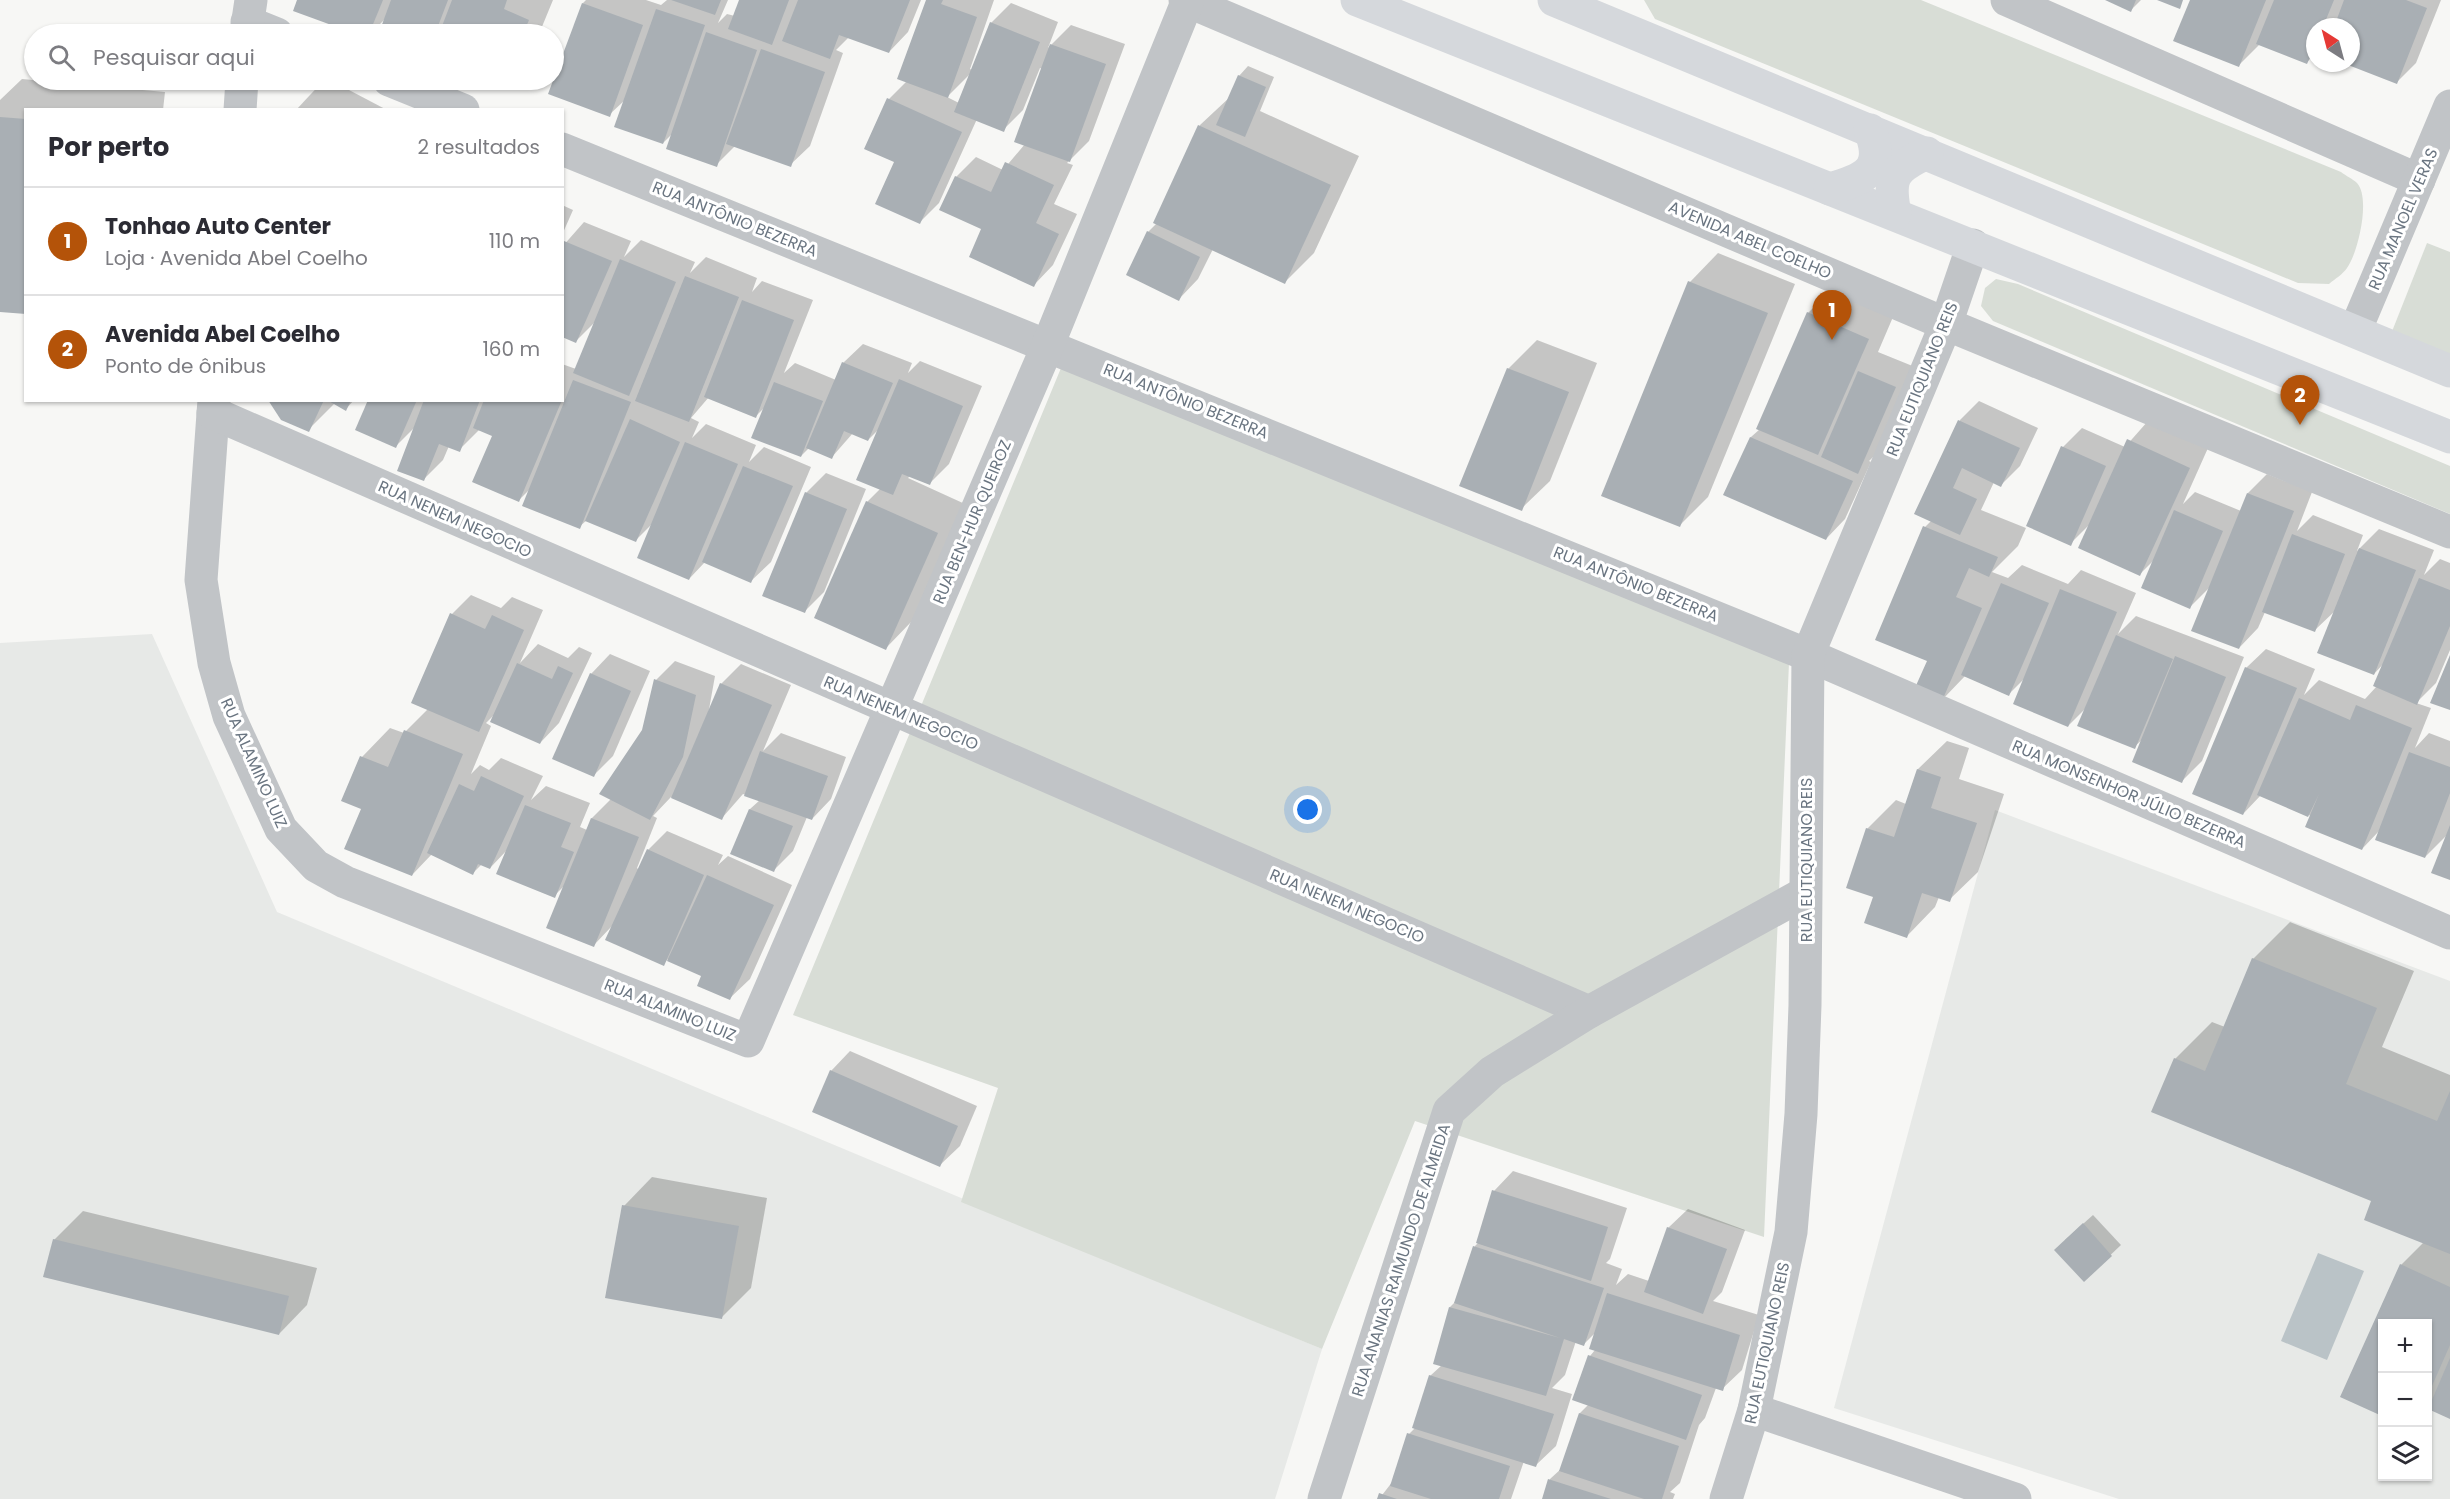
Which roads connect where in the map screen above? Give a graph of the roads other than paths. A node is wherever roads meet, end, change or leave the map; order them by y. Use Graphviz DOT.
graph roads {
  1 [pos="1187,0"];
  2 [pos="1357,0"];
  3 [pos="1554,0"];
  4 [pos="2007,0"];
  5 [pos="1606,10"];
  6 [pos="241,90"];
  7 [pos="414,90"];
  8 [pos="2450,106"];
  9 [pos="240,108"];
  10 [pos="459,108"];
  11 [pos="1870,130"];
  12 [pos="564,150"];
  13 [pos="1927,153"];
  14 [pos="2419,180"];
  15 [pos="1830,189"];
  16 [pos="1895,214"];
  17 [pos="1972,245"];
  18 [pos="1946,324"];
  19 [pos="2355,331"];
  20 [pos="1048,345"];
  21 [pos="2450,371"];
  22 [pos="213,407"];
  23 [pos="2450,437"];
  24 [pos="2450,532"];
  25 [pos="1808,655"];
  26 [pos="891,709"];
  27 [pos="1805,893"];
  28 [pos="2450,933"];
  29 [pos="1589,1012"];
  30 [pos="748,1041"];
  31 [pos="1754,1410"];
  32 [pos="1324,1499"];
  33 [pos="1726,1499"];
  34 [pos="2014,1499"];
  1 -- 18 [label="street, AVENIDA ABEL COELHO"];
  1 -- 20 [label="street, RUA BEN-HUR QUEIROZ"];
  2 -- 15 [label="street"];
  3 -- 5 [label="street"];
  4 -- 14 [label="street"];
  5 -- 11 [label="street"];
  6 -- 9 [label="street"];
  7 -- 10 [label="street"];
  8 -- 14 [label="street, RUA MANOEL VERAS"];
  11 -- 13 [label="street"];
  11 -- 15 [label="street"];
  12 -- 20 [label="street, RUA ANTÔNIO BEZERRA"];
  13 -- 16 [label="street"];
  13 -- 19 [label="street"];
  14 -- 19 [label="street, RUA MANOEL VERAS"];
  15 -- 16 [label="street"];
  16 -- 17 [label="street"];
  17 -- 18 [label="street, RUA EUTIQUIANO REIS"];
  17 -- 23 [label="street"];
  18 -- 24 [label="street, AVENIDA ABEL COELHO"];
  18 -- 25 [label="street, RUA EUTIQUIANO REIS"];
  19 -- 21 [label="street"];
  20 -- 25 [label="street, RUA ANTÔNIO BEZERRA"];
  20 -- 26 [label="street, RUA BEN-HUR QUEIROZ"];
  22 -- 26 [label="street, RUA NENEM NEGOCIO"];
  22 -- 30 [label="street, RUA ALAMINO LUIZ"];
  25 -- 27 [label="street, RUA EUTIQUIANO REIS"];
  25 -- 28 [label="street, RUA MONSENHOR JÚLIO BEZERRA"];
  26 -- 29 [label="street, RUA NENEM NEGOCIO"];
  26 -- 30 [label="street, RUA BEN-HUR QUEIROZ"];
  27 -- 29 [label="street, RUA ANANIAS RAIMUNDO DE ALMEIDA"];
  27 -- 31 [label="street, RUA EUTIQUIANO REIS"];
  29 -- 32 [label="street, RUA ANANIAS RAIMUNDO DE ALMEIDA"];
  31 -- 33 [label="street, RUA EUTIQUIANO REIS"];
  31 -- 34 [label="street"];
}
